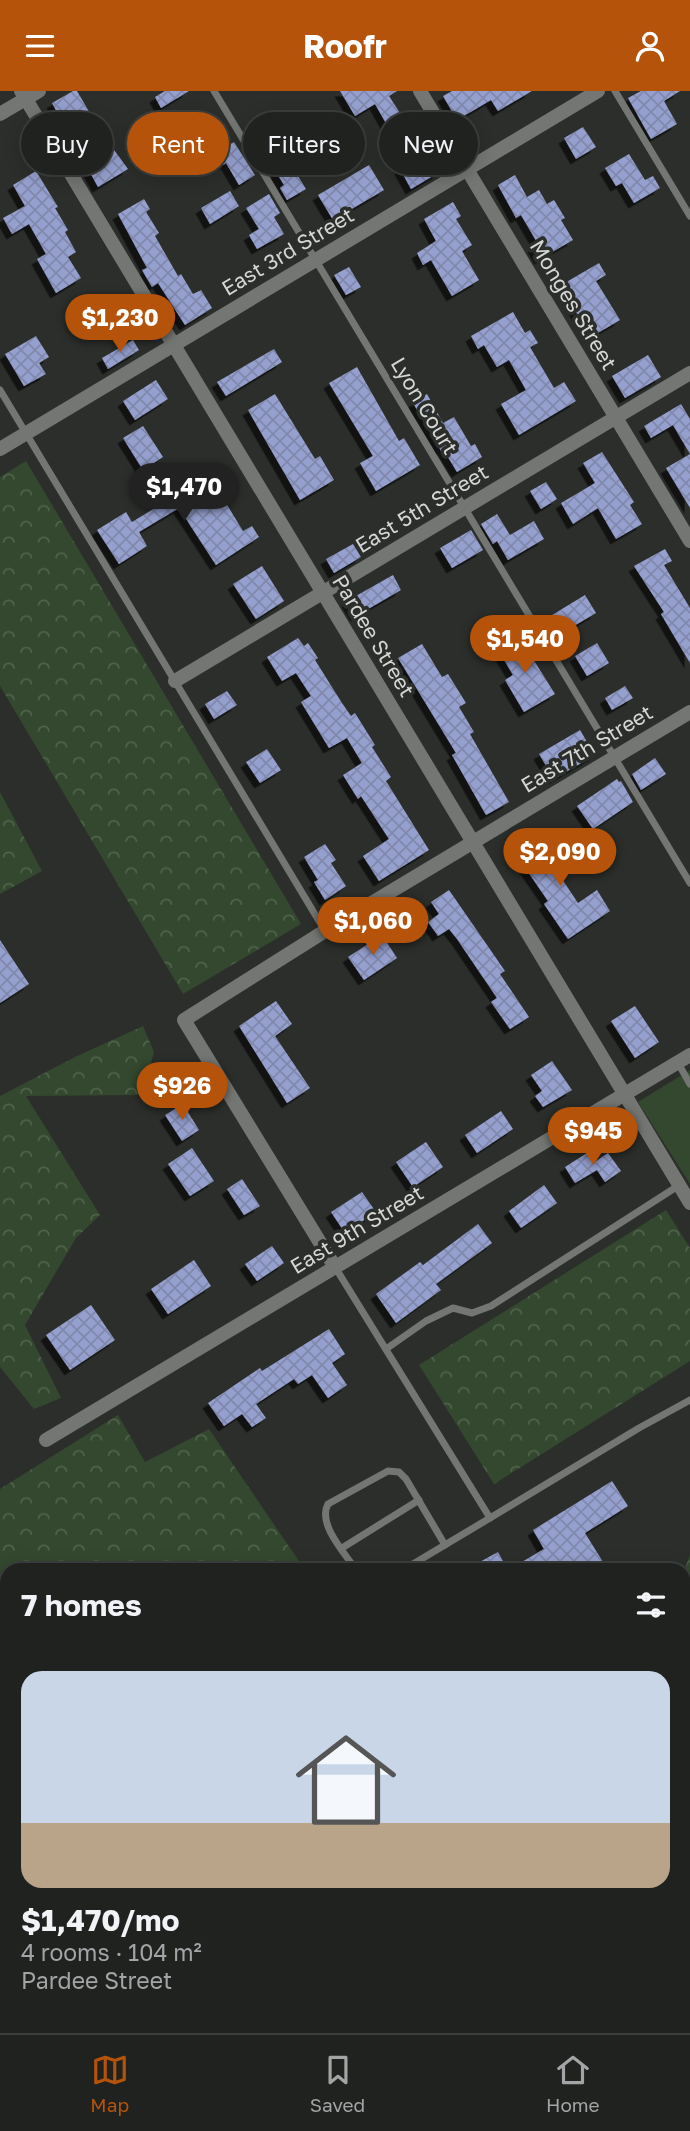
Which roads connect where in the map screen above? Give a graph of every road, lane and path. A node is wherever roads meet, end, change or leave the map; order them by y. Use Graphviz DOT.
graph roads {
  1 [pos="39,91"];
  2 [pos="214,91"];
  3 [pos="420,91"];
  4 [pos="598,91"];
  5 [pos="615,91"];
  6 [pos="23,95"];
  7 [pos="432,112"];
  8 [pos="0,114"];
  9 [pos="478,163"];
  10 [pos="459,175"];
  11 [pos="470,175"];
  12 [pos="690,216"];
  13 [pos="316,260"];
  14 [pos="174,345"];
  15 [pos="690,373"];
  16 [pos="0,390"];
  17 [pos="616,417"];
  18 [pos="26,434"];
  19 [pos="0,449"];
  20 [pos="464,508"];
  21 [pos="690,541"];
  22 [pos="322,593"];
  23 [pos="175,681"];
  24 [pos="690,712"];
  25 [pos="615,758"];
  26 [pos="472,843"];
  27 [pos="690,883"];
  28 [pos="325,931"];
  29 [pos="684,1058"];
  30 [pos="690,1084"];
  31 [pos="624,1094"];
  32 [pos="678,1186"];
  33 [pos="690,1203"];
  34 [pos="335,1267"];
  35 [pos="386,1349"];
  36 [pos="690,1400"];
  37 [pos="46,1440"];
  38 [pos="419,1500"];
  39 [pos="490,1518"];
  40 [pos="445,1545"];
  41 [pos="342,1548"];
  42 [pos="352,1563"];
  43 [pos="415,1563"];
  1 -- 6 [label="street"];
  2 -- 13 [label="lane, Lyon Court"];
  3 -- 7 [label="street, Monges Street"];
  4 -- 9 [label="street, East 3rd Street"];
  5 -- 12 [label="lane"];
  6 -- 8 [label="street"];
  6 -- 14 [label="street, Pardee Street"];
  10 -- 13 [label="street, East 3rd Street"];
  11 -- 17 [label="street, Monges Street"];
  13 -- 14 [label="street, East 3rd Street"];
  13 -- 20 [label="lane, Lyon Court"];
  14 -- 18 [label="street, East 3rd Street"];
  14 -- 22 [label="street, Pardee Street"];
  15 -- 17 [label="street, East 5th Street"];
  16 -- 18 [label="lane"];
  17 -- 20 [label="street, East 5th Street"];
  17 -- 21 [label="street, Monges Street"];
  18 -- 19 [label="street, East 3rd Street"];
  18 -- 23 [label="lane"];
  20 -- 22 [label="street, East 5th Street"];
  20 -- 25 [label="lane, Lyon Court"];
  22 -- 23 [label="street, East 5th Street"];
  22 -- 26 [label="street, Pardee Street"];
  23 -- 28 [label="lane"];
  24 -- 25 [label="street, East 7th Street"];
  25 -- 26 [label="street, East 7th Street"];
  25 -- 27 [label="lane, Lyon Court"];
  26 -- 28 [label="street, East 7th Street"];
  26 -- 31 [label="street, Pardee Street"];
  28 -- 34 [label="street, East 7th Street"];
  29 -- 30 [label="lane"];
  29 -- 31 [label="street, East 9th Street"];
  31 -- 32 [label="street, Pardee Street"];
  31 -- 34 [label="street, East 9th Street"];
  32 -- 33 [label="street, Pardee Street"];
  32 -- 35 [label="lane"];
  34 -- 35 [label="lane"];
  34 -- 37 [label="street, East 9th Street"];
  35 -- 39 [label="lane"];
  36 -- 39 [label="lane"];
  38 -- 40 [label="lane"];
  38 -- 41 [label="lane"];
  38 -- 41 [label="lane"];
  39 -- 40 [label="lane"];
  40 -- 43 [label="lane"];
  41 -- 42 [label="lane"];
}
